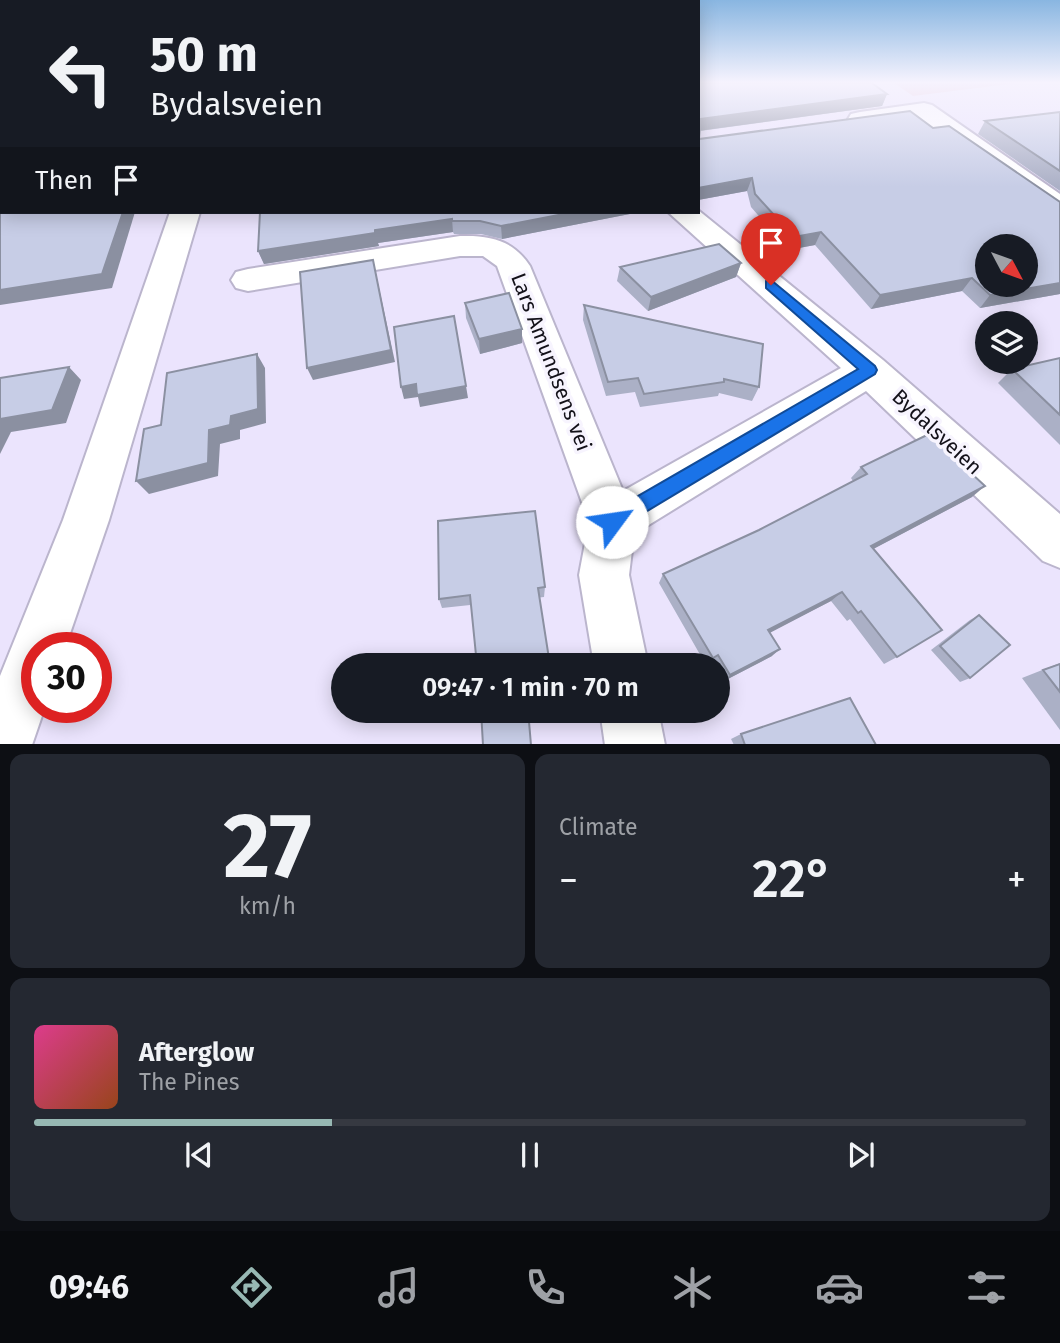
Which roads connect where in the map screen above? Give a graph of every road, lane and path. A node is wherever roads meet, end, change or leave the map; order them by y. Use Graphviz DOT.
graph roads {
  1 [pos="866,118"];
  2 [pos="935,118"];
  3 [pos="842,121"];
  4 [pos="1060,207"];
  5 [pos="184,214"];
  6 [pos="686,214"];
  7 [pos="248,280"];
  8 [pos="869,370"];
  9 [pos="612,522"];
  10 [pos="1060,545"];
  11 [pos="43,632"];
  12 [pos="619,653"];
  13 [pos="21,692"];
  14 [pos="631,723"];
  15 [pos="2,744"];
  16 [pos="635,744"];
  1 -- 3 [label="main road"];
  2 -- 4 [label="main road"];
  5 -- 11 [label="main road"];
  6 -- 8 [label="main road, Bydalsveien"];
  7 -- 9 [label="main road, Lars Amundsens vei"];
  8 -- 9 [label="main road"];
  8 -- 10 [label="main road, Bydalsveien"];
  9 -- 12 [label="main road"];
  13 -- 15 [label="main road"];
  14 -- 16 [label="main road"];
}
